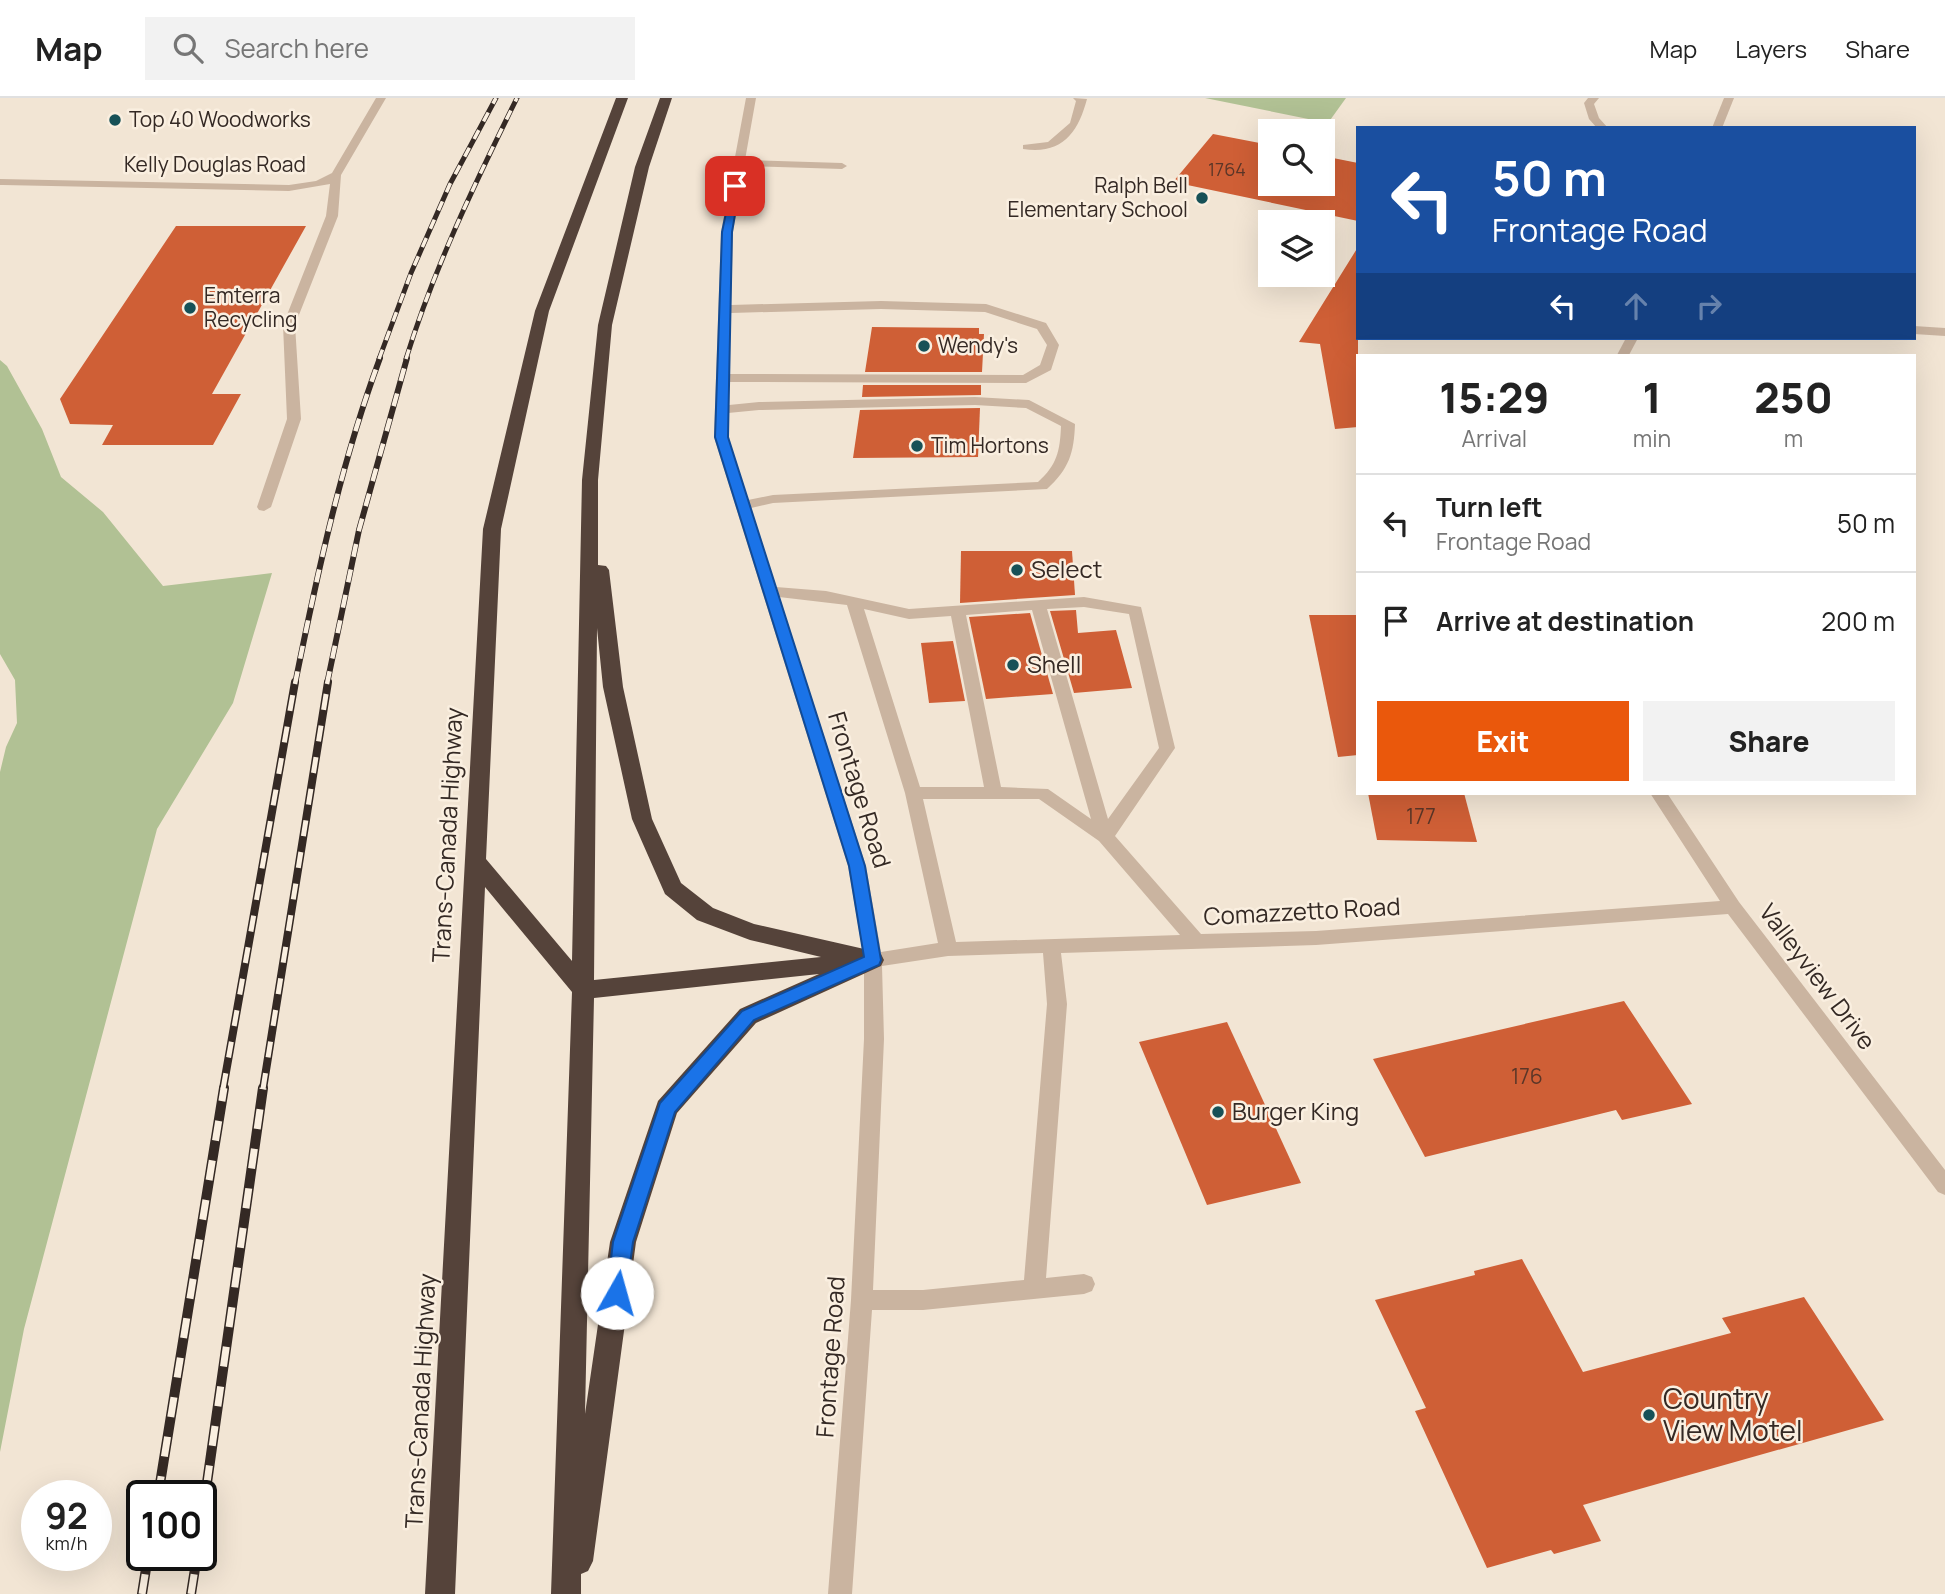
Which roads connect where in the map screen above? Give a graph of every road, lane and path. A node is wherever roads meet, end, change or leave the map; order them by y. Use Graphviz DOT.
graph roads {
  1 [pos="380,98"];
  2 [pos="622,98"];
  3 [pos="666,98"];
  4 [pos="751,98"];
  5 [pos="1078,98"];
  6 [pos="1594,98"];
  7 [pos="1729,98"];
  8 [pos="1601,126"];
  9 [pos="1718,126"];
  10 [pos="1027,147"];
  11 [pos="740,163"];
  12 [pos="842,166"];
  13 [pos="336,175"];
  14 [pos="3,182"];
  15 [pos="725,309"];
  16 [pos="1916,330"];
  17 [pos="1945,332"];
  18 [pos="723,378"];
  19 [pos="722,410"];
  20 [pos="590,480"];
  21 [pos="743,505"];
  22 [pos="264,507"];
  23 [pos="769,591"];
  24 [pos="854,602"];
  25 [pos="1038,605"];
  26 [pos="957,610"];
  27 [pos="913,793"];
  28 [pos="994,793"];
  29 [pos="1659,795"];
  30 [pos="1105,837"];
  31 [pos="475,860"];
  32 [pos="1733,907"];
  33 [pos="1196,941"];
  34 [pos="1051,945"];
  35 [pos="948,949"];
  36 [pos="873,960"];
  37 [pos="583,990"];
  38 [pos="1945,1186"];
  39 [pos="1084,1284"];
  40 [pos="1034,1289"];
  41 [pos="862,1300"];
  42 [pos="440,1594"];
  43 [pos="566,1594"];
  44 [pos="573,1594"];
  45 [pos="840,1594"];
  1 -- 13 [label="street, Kelly Douglas Road"];
  2 -- 31 [label="highway, Trans-Canada Highway"];
  3 -- 20 [label="highway"];
  4 -- 11 [label="street, Frontage Road"];
  5 -- 10 [label="street"];
  6 -- 8 [label="street"];
  7 -- 9 [label="street"];
  11 -- 12 [label="street"];
  11 -- 15 [label="street, Frontage Road"];
  13 -- 14 [label="street, Kelly Douglas Road"];
  13 -- 22 [label="street"];
  15 -- 18 [label="street, Frontage Road"];
  15 -- 18 [label="street"];
  16 -- 17 [label="street"];
  18 -- 19 [label="street, Frontage Road"];
  19 -- 21 [label="street, Frontage Road"];
  19 -- 21 [label="street"];
  20 -- 36 [label="highway"];
  20 -- 37 [label="highway"];
  21 -- 23 [label="street, Frontage Road"];
  23 -- 24 [label="street"];
  23 -- 36 [label="street, Frontage Road"];
  24 -- 26 [label="street"];
  24 -- 27 [label="street"];
  25 -- 26 [label="street"];
  25 -- 30 [label="street"];
  25 -- 30 [label="street"];
  26 -- 28 [label="street"];
  27 -- 28 [label="street"];
  27 -- 35 [label="street"];
  28 -- 30 [label="street"];
  29 -- 32 [label="street, Valleyview Drive"];
  30 -- 33 [label="street"];
  31 -- 37 [label="highway"];
  31 -- 42 [label="highway, Trans-Canada Highway"];
  32 -- 33 [label="street, Comazzetto Road"];
  32 -- 38 [label="street, Valleyview Drive"];
  33 -- 34 [label="street, Comazzetto Road"];
  34 -- 35 [label="street, Comazzetto Road"];
  34 -- 40 [label="street"];
  35 -- 36 [label="street, Comazzetto Road"];
  36 -- 37 [label="highway"];
  36 -- 41 [label="street, Frontage Road"];
  36 -- 44 [label="highway"];
  37 -- 43 [label="highway"];
  39 -- 40 [label="street"];
  40 -- 41 [label="street"];
  41 -- 45 [label="street, Frontage Road"];
}
